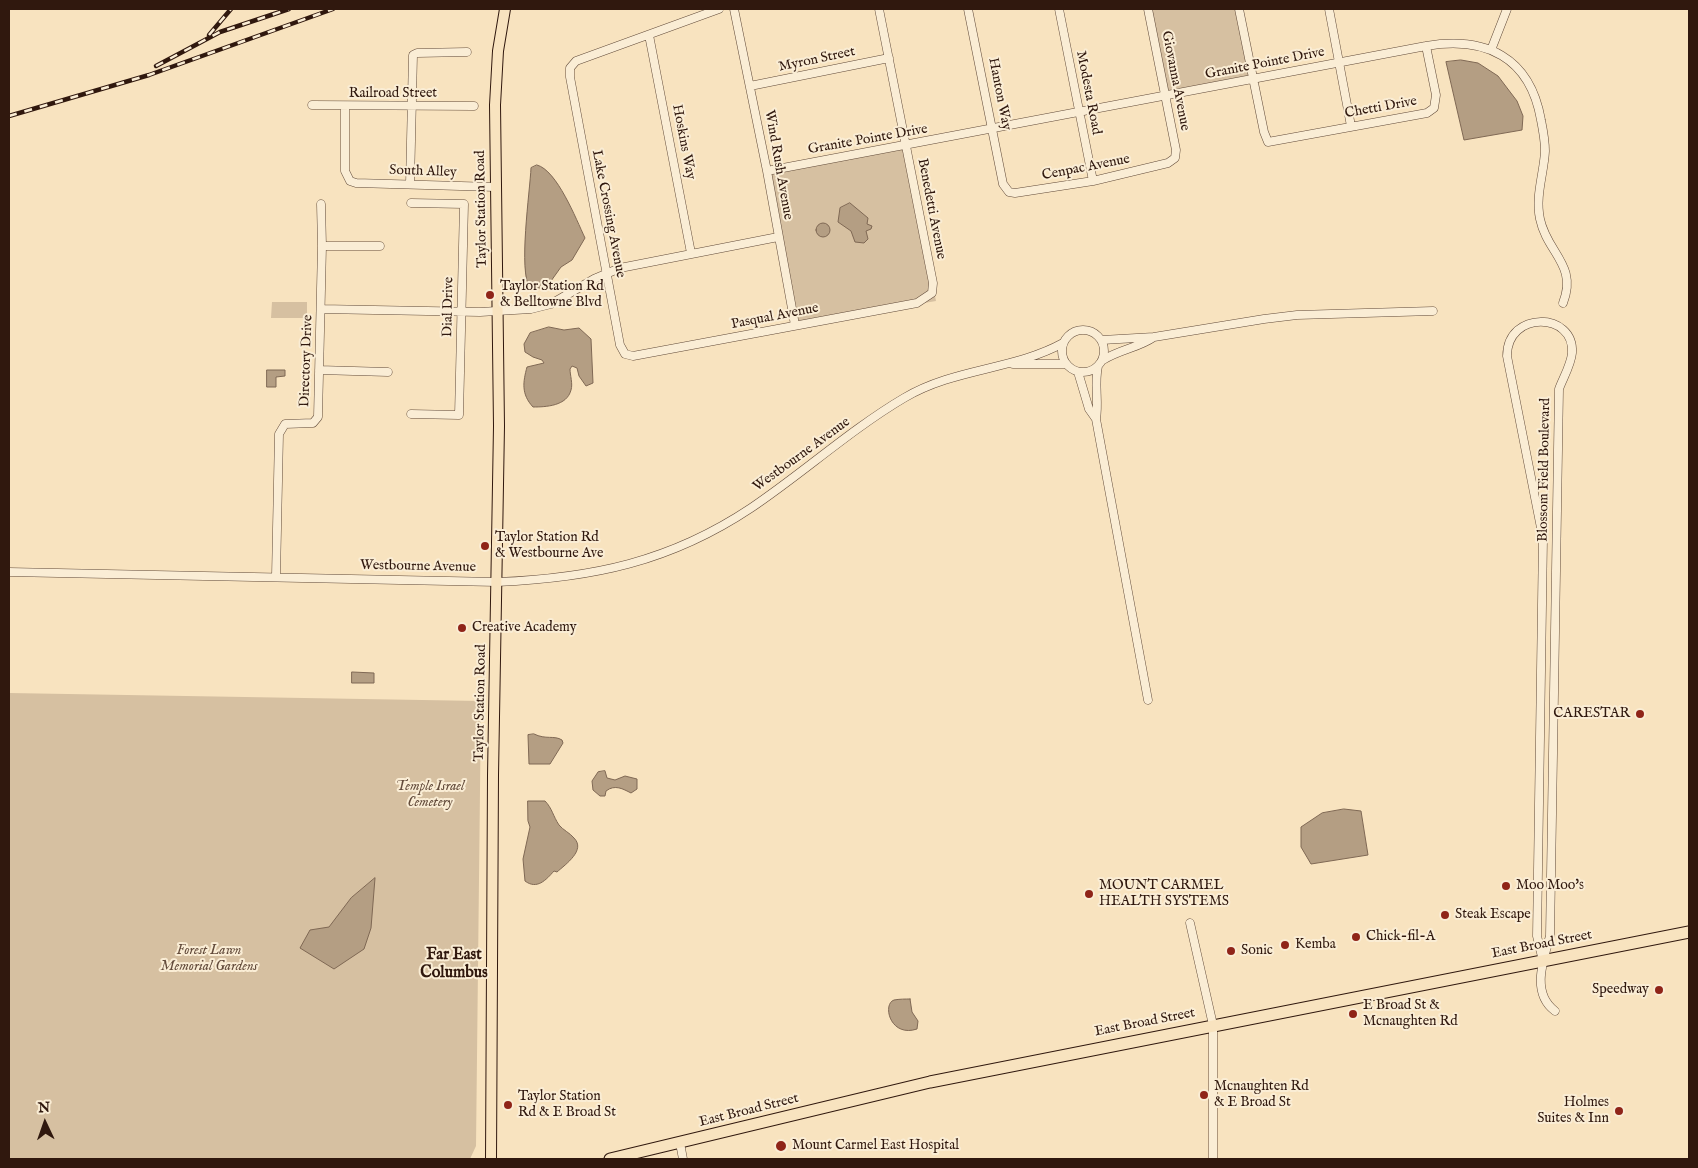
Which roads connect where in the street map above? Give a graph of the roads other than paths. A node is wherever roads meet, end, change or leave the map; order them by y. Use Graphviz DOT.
graph roads {
  1 [pos="505,9"];
  2 [pos="719,9"];
  3 [pos="734,9"];
  4 [pos="879,9"];
  5 [pos="968,9"];
  6 [pos="1059,9"];
  7 [pos="1148,9"];
  8 [pos="1239,9"];
  9 [pos="1329,9"];
  10 [pos="1508,9"];
  11 [pos="649,35"];
  12 [pos="1426,46"];
  13 [pos="1490,50"];
  14 [pos="467,52"];
  15 [pos="889,58"];
  16 [pos="1339,62"];
  17 [pos="1254,78"];
  18 [pos="750,86"];
  19 [pos="1165,96"];
  20 [pos="312,105"];
  21 [pos="345,106"];
  22 [pos="412,106"];
  23 [pos="474,106"];
  24 [pos="1080,112"];
  25 [pos="1351,126"];
  26 [pos="993,129"];
  27 [pos="906,146"];
  28 [pos="1174,158"];
  29 [pos="767,171"];
  30 [pos="1093,181"];
  31 [pos="410,184"];
  32 [pos="1003,184"];
  33 [pos="495,187"];
  34 [pos="411,203"];
  35 [pos="320,204"];
  36 [pos="778,237"];
  37 [pos="322,246"];
  38 [pos="380,246"];
  39 [pos="691,253"];
  40 [pos="606,273"];
  41 [pos="929,297"];
  42 [pos="1563,303"];
  43 [pos="321,309"];
  44 [pos="498,311"];
  45 [pos="462,312"];
  46 [pos="1433,312"];
  47 [pos="795,325"];
  48 [pos="1154,337"];
  49 [pos="1102,340"];
  50 [pos="1064,343"];
  51 [pos="625,354"];
  52 [pos="1101,363"];
  53 [pos="1011,364"];
  54 [pos="1066,364"];
  55 [pos="319,370"];
  56 [pos="388,372"];
  57 [pos="1078,372"];
  58 [pos="411,414"];
  59 [pos="1096,419"];
  60 [pos="9,572"];
  61 [pos="276,576"];
  62 [pos="497,582"];
  63 [pos="1148,700"];
  64 [pos="1190,923"];
  65 [pos="1689,932"];
  66 [pos="1542,961"];
  67 [pos="1555,1011"];
  68 [pos="1213,1025"];
  69 [pos="680,1143"];
  70 [pos="491,1159"];
  71 [pos="610,1159"];
  72 [pos="683,1159"];
  73 [pos="1213,1159"];
  1 -- 33 [label="main road, Taylor Station Road"];
  2 -- 11 [label="street"];
  3 -- 18 [label="street, Wind Rush Avenue"];
  4 -- 15 [label="street, Benedetti Avenue"];
  5 -- 26 [label="street, Hanton Way"];
  6 -- 24 [label="street, Modesta Road"];
  7 -- 19 [label="street, Giovanna Avenue"];
  8 -- 17 [label="street"];
  9 -- 16 [label="street"];
  10 -- 13 [label="street"];
  11 -- 39 [label="street, Hoskins Way"];
  11 -- 40 [label="street, Lake Crossing Avenue"];
  12 -- 13 [label="street, Granite Pointe Drive"];
  12 -- 16 [label="street, Granite Pointe Drive"];
  12 -- 25 [label="street, Chetti Drive"];
  13 -- 42 [label="street, Granite Pointe Drive"];
  14 -- 22 [label="street"];
  15 -- 18 [label="street, Myron Street"];
  15 -- 27 [label="street, Benedetti Avenue"];
  16 -- 17 [label="street, Granite Pointe Drive"];
  16 -- 25 [label="street"];
  17 -- 19 [label="street, Granite Pointe Drive"];
  17 -- 25 [label="street, Chetti Drive"];
  18 -- 29 [label="street, Wind Rush Avenue"];
  19 -- 24 [label="street, Granite Pointe Drive"];
  19 -- 28 [label="street, Giovanna Avenue"];
  20 -- 21 [label="street, Railroad Street"];
  21 -- 22 [label="street, Railroad Street"];
  21 -- 31 [label="street, South Alley"];
  22 -- 23 [label="street, Railroad Street"];
  22 -- 31 [label="street"];
  24 -- 26 [label="street, Granite Pointe Drive"];
  24 -- 30 [label="street, Modesta Road"];
  26 -- 27 [label="street, Granite Pointe Drive"];
  26 -- 32 [label="street, Hanton Way"];
  27 -- 29 [label="street, Granite Pointe Drive"];
  27 -- 41 [label="street, Benedetti Avenue"];
  28 -- 30 [label="street, Cenpac Avenue"];
  29 -- 36 [label="street, Wind Rush Avenue"];
  30 -- 32 [label="street, Cenpac Avenue"];
  31 -- 33 [label="street, South Alley"];
  33 -- 44 [label="main road, Taylor Station Road"];
  34 -- 45 [label="street, Dial Drive"];
  35 -- 37 [label="street, Directory Drive"];
  36 -- 39 [label="street"];
  36 -- 47 [label="street, Wind Rush Avenue"];
  37 -- 38 [label="street"];
  37 -- 43 [label="street, Directory Drive"];
  39 -- 40 [label="street"];
  40 -- 44 [label="street"];
  40 -- 51 [label="street, Lake Crossing Avenue"];
  41 -- 47 [label="street, Pasqual Avenue"];
  43 -- 45 [label="street"];
  43 -- 55 [label="street, Directory Drive"];
  44 -- 45 [label="street"];
  44 -- 62 [label="main road, Taylor Station Road"];
  45 -- 58 [label="street, Dial Drive"];
  46 -- 48 [label="street"];
  47 -- 51 [label="street, Pasqual Avenue"];
  48 -- 49 [label="street"];
  48 -- 52 [label="street"];
  49 -- 50 [label="street"];
  49 -- 52 [label="street"];
  50 -- 53 [label="street, Westbourne Avenue"];
  50 -- 54 [label="street"];
  52 -- 57 [label="street"];
  52 -- 59 [label="street"];
  53 -- 54 [label="street, Westbourne Avenue"];
  53 -- 62 [label="street, Westbourne Avenue"];
  54 -- 57 [label="street"];
  55 -- 56 [label="street"];
  55 -- 61 [label="street, Directory Drive"];
  57 -- 59 [label="street"];
  59 -- 63 [label="street"];
  60 -- 61 [label="street, Westbourne Avenue"];
  61 -- 62 [label="street, Westbourne Avenue"];
  62 -- 70 [label="main road, Taylor Station Road"];
  64 -- 68 [label="street"];
  65 -- 66 [label="highway, East Broad Street"];
  66 -- 66 [label="street, Blossom Field Boulevard"];
  66 -- 67 [label="street"];
  66 -- 68 [label="highway, East Broad Street"];
  68 -- 69 [label="highway, East Broad Street"];
  68 -- 73 [label="street"];
  69 -- 71 [label="highway, East Broad Street"];
  69 -- 72 [label="street"];
}
